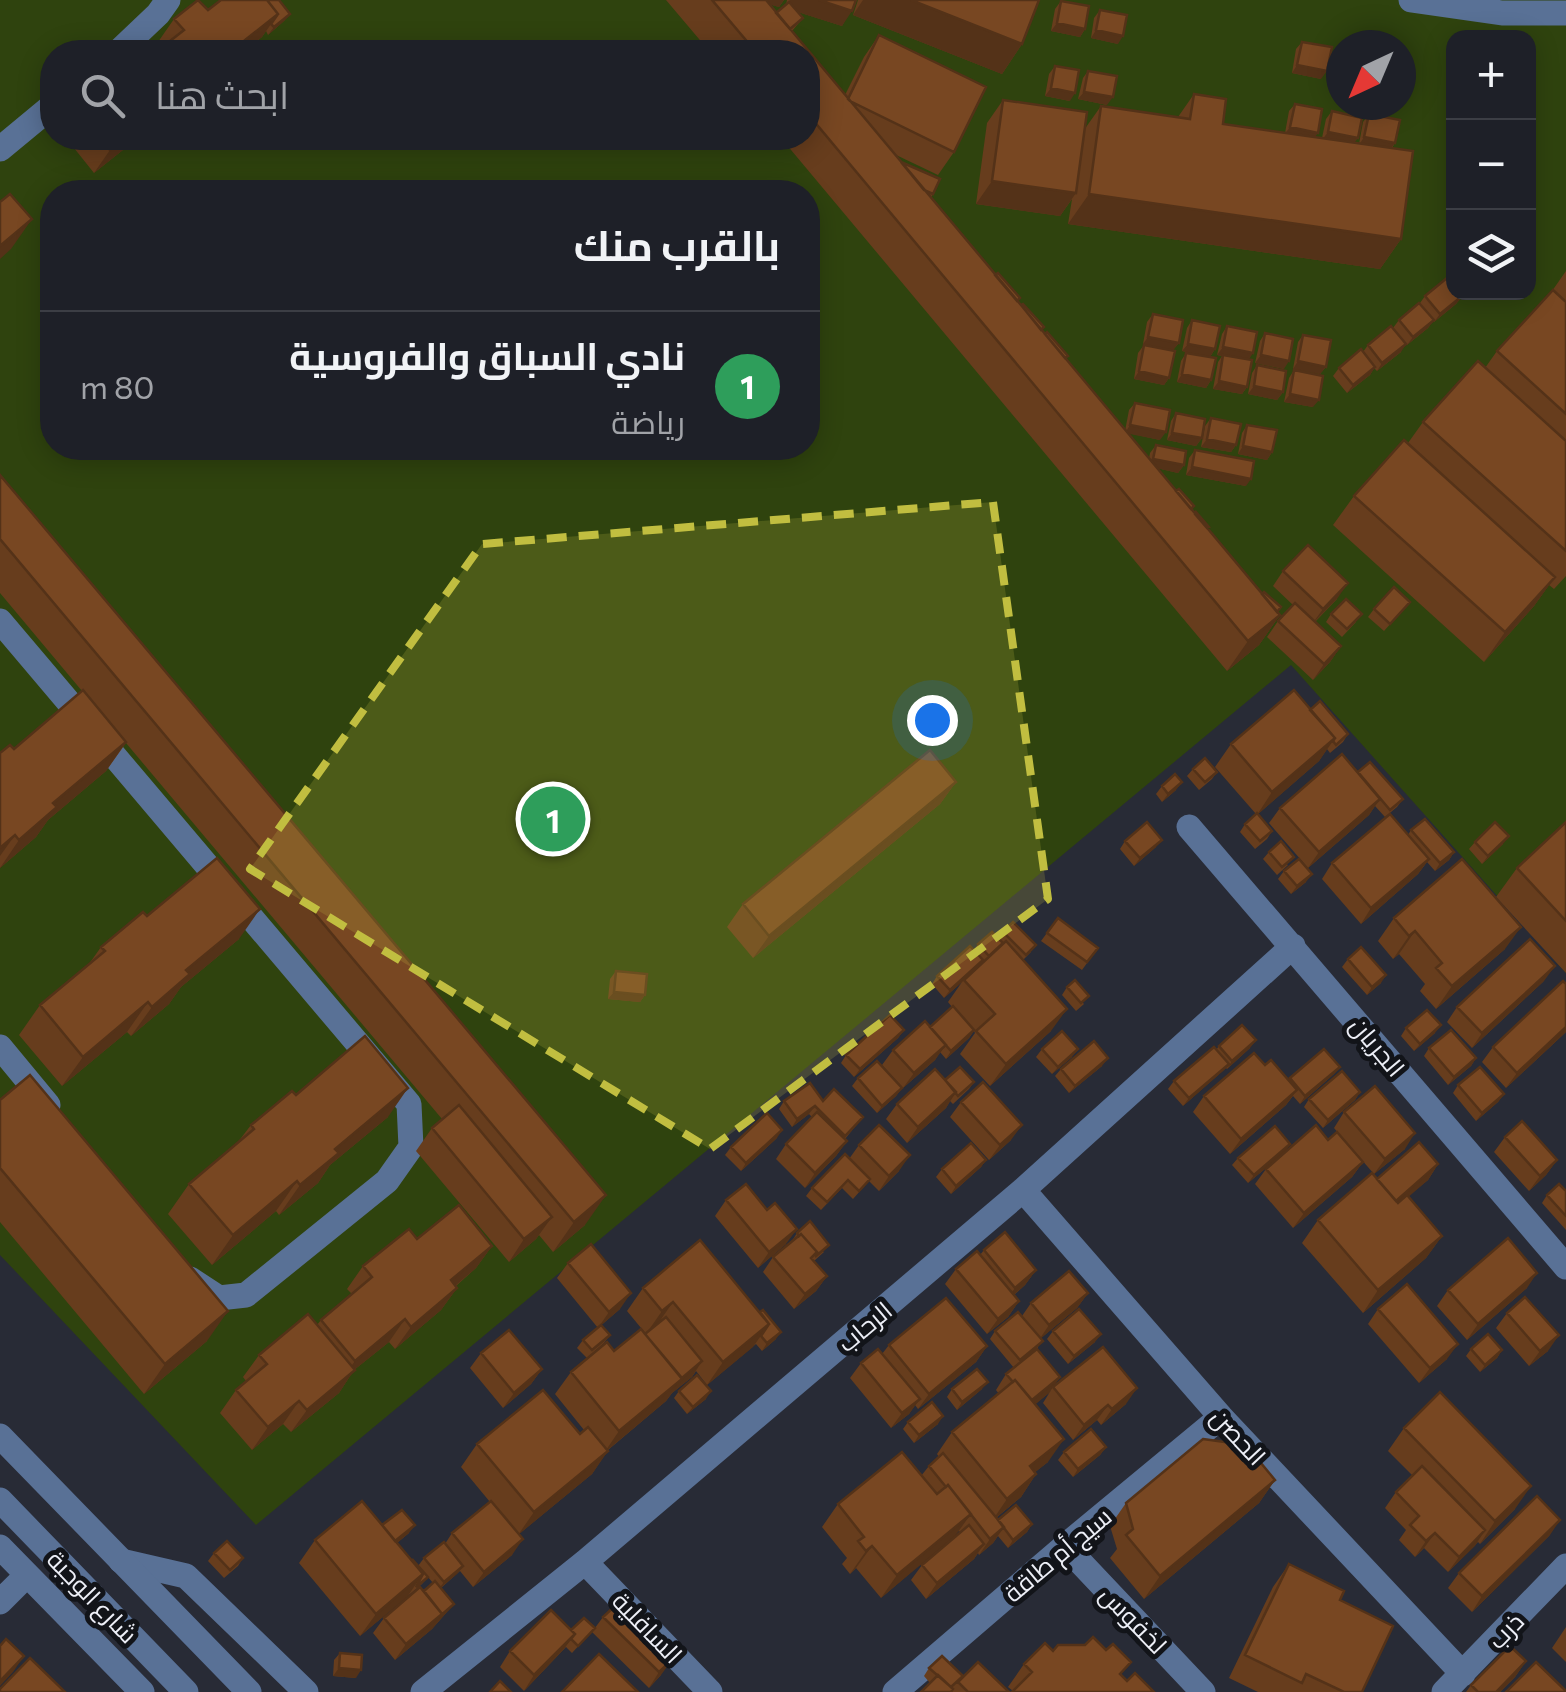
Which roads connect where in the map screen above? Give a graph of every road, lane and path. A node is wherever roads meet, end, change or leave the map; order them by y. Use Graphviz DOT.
graph roads {
  1 [pos="168,0"];
  2 [pos="1411,0"];
  3 [pos="1566,13"];
  4 [pos="131,40"];
  5 [pos="40,116"];
  6 [pos="0,149"];
  7 [pos="0,621"];
  8 [pos="1189,827"];
  9 [pos="1293,946"];
  10 [pos="0,1047"];
  11 [pos="60,1120"];
  12 [pos="1023,1190"];
  13 [pos="169,1252"];
  14 [pos="1566,1267"];
  15 [pos="1221,1417"];
  16 [pos="0,1436"];
  17 [pos="0,1500"];
  18 [pos="1065,1546"];
  19 [pos="0,1547"];
  20 [pos="121,1561"];
  21 [pos="585,1562"];
  22 [pos="1566,1566"];
  23 [pos="28,1575"];
  24 [pos="0,1602"];
  25 [pos="1463,1674"];
  26 [pos="142,1692"];
  27 [pos="186,1692"];
  28 [pos="249,1692"];
  29 [pos="306,1692"];
  30 [pos="423,1692"];
  31 [pos="710,1692"];
  32 [pos="895,1692"];
  33 [pos="1203,1692"];
  34 [pos="1444,1692"];
  1 -- 4 [label="street"];
  2 -- 3 [label="street"];
  5 -- 6 [label="street"];
  7 -- 13 [label="street"];
  8 -- 9 [label="street, الجريان"];
  9 -- 12 [label="street, الرحاب"];
  9 -- 14 [label="street, الجريان"];
  10 -- 11 [label="street"];
  12 -- 15 [label="street, الحصن"];
  12 -- 21 [label="street, الرحاب"];
  15 -- 18 [label="street, سيج أم طاقة"];
  15 -- 25 [label="street, الحصن"];
  16 -- 20 [label="street, شارع الوجبة"];
  17 -- 27 [label="street, شارع الوجبة"];
  18 -- 32 [label="street, سيج أم طاقة"];
  18 -- 33 [label="street, لخفوس"];
  19 -- 23 [label="street, شارع الوجبة"];
  20 -- 28 [label="street, شارع الوجبة"];
  20 -- 29 [label="street, شارع الوجبة"];
  21 -- 30 [label="street, الرحاب"];
  21 -- 31 [label="street, السافلية"];
  22 -- 25 [label="street, ذرب"];
  23 -- 24 [label="street"];
  23 -- 26 [label="street, شارع الوجبة"];
  25 -- 34 [label="street, ذرب"];
}
